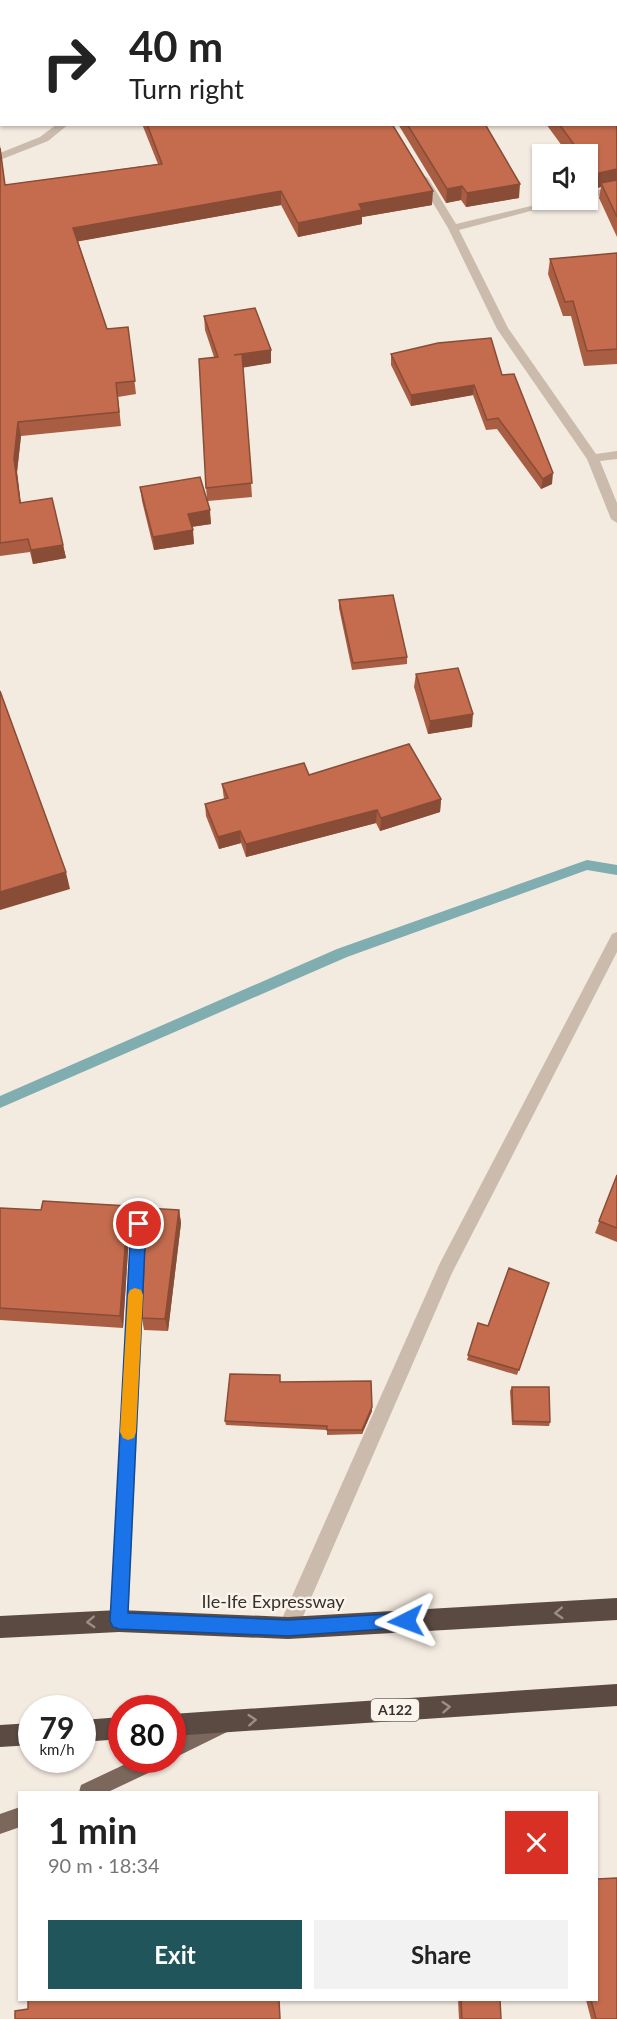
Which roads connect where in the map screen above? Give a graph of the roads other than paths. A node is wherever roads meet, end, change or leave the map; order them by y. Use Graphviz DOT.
graph roads {
  1 [pos="61,126"];
  2 [pos="0,157"];
  3 [pos="419,172"];
  4 [pos="617,189"];
  5 [pos="598,193"];
  6 [pos="532,209"];
  7 [pos="453,228"];
  8 [pos="617,454"];
  9 [pos="593,458"];
  10 [pos="617,519"];
  11 [pos="617,938"];
  12 [pos="139,1224"];
  13 [pos="617,1609"];
  14 [pos="119,1621"];
  15 [pos="0,1627"];
  16 [pos="288,1628"];
  17 [pos="617,1695"];
  18 [pos="225,1722"];
  19 [pos="186,1724"];
  20 [pos="18,1735"];
  21 [pos="0,1736"];
  22 [pos="186,1743"];
  23 [pos="127,1773"];
  24 [pos="90,1791"];
  25 [pos="18,1818"];
  26 [pos="0,1824"];
  1 -- 2 [label="street"];
  3 -- 7 [label="street"];
  4 -- 5 [label="street"];
  6 -- 7 [label="street"];
  7 -- 9 [label="street"];
  8 -- 9 [label="street"];
  9 -- 10 [label="street"];
  11 -- 16 [label="street"];
  12 -- 14 [label="street"];
  13 -- 16 [label="highway, Ile-Ife Expressway, one-way"];
  14 -- 15 [label="highway, Ile-Ife Expressway, one-way"];
  14 -- 16 [label="highway, Ile-Ife Expressway"];
  18 -- 17 [label="highway, A122, one-way"];
  18 -- 19 [label="highway, A122"];
  18 -- 22 [label="main road"];
  20 -- 21 [label="highway"];
  23 -- 24 [label="main road"];
  25 -- 26 [label="main road"];
}
